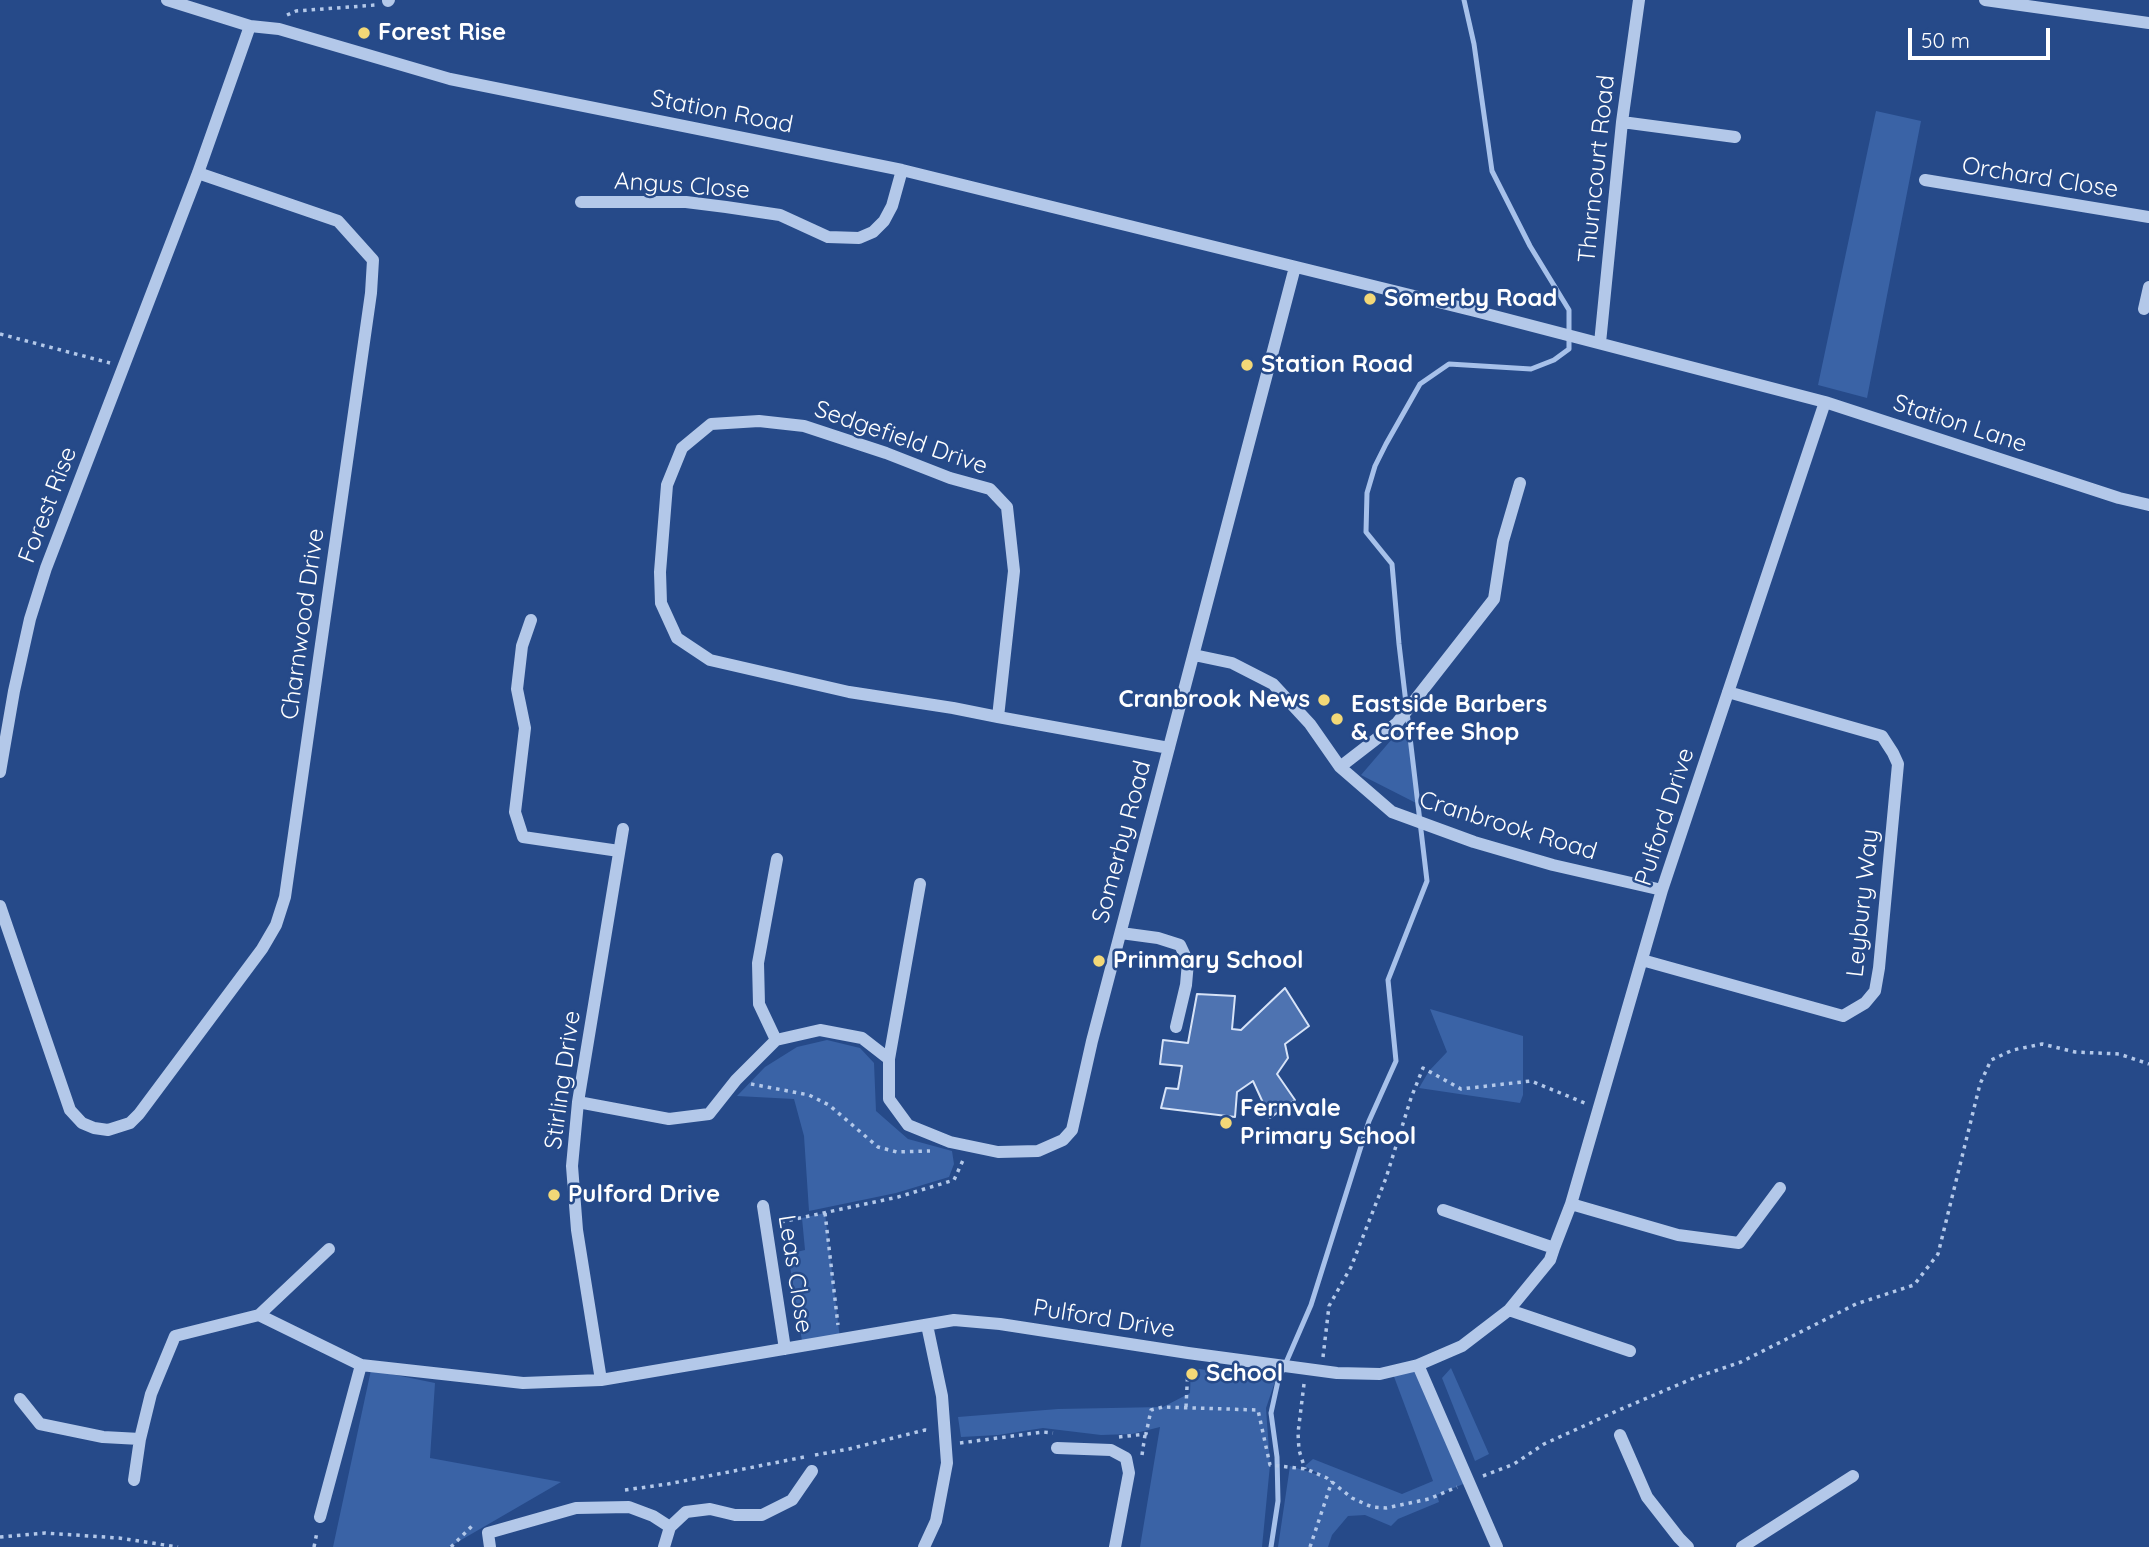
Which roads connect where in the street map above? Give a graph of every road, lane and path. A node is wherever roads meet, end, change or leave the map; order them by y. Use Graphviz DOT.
graph roads {
  1 [pos="167,0"];
  2 [pos="1639,0"];
  3 [pos="1985,0"];
  4 [pos="388,1"];
  5 [pos="197,5"];
  6 [pos="2149,23"];
  7 [pos="250,26"];
  8 [pos="279,29"];
  9 [pos="1622,122"];
  10 [pos="1735,137"];
  11 [pos="902,170"];
  12 [pos="198,173"];
  13 [pos="1925,180"];
  14 [pos="582,202"];
  15 [pos="2149,217"];
  16 [pos="1295,268"];
  17 [pos="2149,287"];
  18 [pos="2144,309"];
  19 [pos="0,334"];
  20 [pos="1600,343"];
  21 [pos="123,367"];
  22 [pos="1758,385"];
  23 [pos="1825,402"];
  24 [pos="1520,483"];
  25 [pos="2149,505"];
  26 [pos="531,620"];
  27 [pos="1194,655"];
  28 [pos="1728,692"];
  29 [pos="998,717"];
  30 [pos="1169,748"];
  31 [pos="1340,767"];
  32 [pos="0,772"];
  33 [pos="623,829"];
  34 [pos="619,851"];
  35 [pos="777,859"];
  36 [pos="920,884"];
  37 [pos="1662,891"];
  38 [pos="0,906"];
  39 [pos="1121,933"];
  40 [pos="1642,960"];
  41 [pos="1176,1027"];
  42 [pos="776,1040"];
  43 [pos="888,1059"];
  44 [pos="2149,1064"];
  45 [pos="736,1080"];
  46 [pos="579,1102"];
  47 [pos="1598,1110"];
  48 [pos="966,1146"];
  49 [pos="1780,1188"];
  50 [pos="1571,1205"];
  51 [pos="763,1206"];
  52 [pos="1443,1210"];
  53 [pos="825,1213"];
  54 [pos="766,1226"];
  55 [pos="329,1248"];
  56 [pos="1554,1248"];
  57 [pos="1509,1310"];
  58 [pos="259,1315"];
  59 [pos="927,1325"];
  60 [pos="840,1339"];
  61 [pos="785,1349"];
  62 [pos="1630,1351"];
  63 [pos="1188,1353"];
  64 [pos="361,1365"];
  65 [pos="1418,1365"];
  66 [pos="1313,1370"];
  67 [pos="601,1380"];
  68 [pos="20,1399"];
  69 [pos="1620,1435"];
  70 [pos="140,1439"];
  71 [pos="1057,1448"];
  72 [pos="1306,1469"];
  73 [pos="812,1471"];
  74 [pos="1853,1476"];
  75 [pos="134,1480"];
  76 [pos="1332,1481"];
  77 [pos="1468,1482"];
  78 [pos="320,1517"];
  79 [pos="670,1527"];
  80 [pos="0,1537"];
  81 [pos="928,1546"];
  82 [pos="178,1547"];
  83 [pos="490,1547"];
  84 [pos="664,1547"];
  85 [pos="1115,1547"];
  86 [pos="1310,1547"];
  87 [pos="1496,1547"];
  88 [pos="1688,1547"];
  89 [pos="1742,1547"];
  1 -- 5 [label="street, Station Road"];
  2 -- 9 [label="street, Thurncourt Road"];
  3 -- 6 [label="street"];
  4 -- 8 [label="path"];
  5 -- 7 [label="street, Station Road"];
  7 -- 8 [label="street, Station Road"];
  7 -- 12 [label="street, Forest Rise"];
  8 -- 11 [label="street, Station Road"];
  9 -- 10 [label="street"];
  9 -- 20 [label="street, Thurncourt Road"];
  11 -- 14 [label="street, Angus Close"];
  11 -- 16 [label="street, Station Road"];
  12 -- 21 [label="street, Forest Rise"];
  12 -- 38 [label="street, Charnwood Drive"];
  13 -- 15 [label="street, Orchard Close"];
  16 -- 20 [label="street, Station Road"];
  16 -- 27 [label="street, Somerby Road"];
  17 -- 18 [label="street"];
  19 -- 21 [label="path"];
  20 -- 22 [label="street, Station Road"];
  21 -- 32 [label="street, Forest Rise"];
  22 -- 23 [label="street, Station Lane"];
  23 -- 25 [label="street, Station Lane"];
  23 -- 28 [label="street, Pulford Drive"];
  24 -- 31 [label="street"];
  26 -- 34 [label="street"];
  27 -- 30 [label="street, Somerby Road"];
  27 -- 31 [label="street, Cranbrook Road"];
  28 -- 37 [label="street, Pulford Drive"];
  28 -- 40 [label="street, Leybury Way"];
  29 -- 29 [label="street, Sedgefield Drive"];
  29 -- 30 [label="street, Sedgefield Drive"];
  30 -- 39 [label="street, Somerby Road"];
  31 -- 37 [label="street, Cranbrook Road"];
  33 -- 34 [label="street, Stirling Drive"];
  34 -- 46 [label="street, Stirling Drive"];
  35 -- 42 [label="street"];
  36 -- 43 [label="street, Somerby Road"];
  37 -- 40 [label="street, Pulford Drive"];
  39 -- 41 [label="street"];
  39 -- 48 [label="street, Somerby Road"];
  40 -- 47 [label="street, Pulford Drive"];
  42 -- 43 [label="street"];
  42 -- 45 [label="street"];
  43 -- 48 [label="street, Somerby Road"];
  44 -- 77 [label="path"];
  45 -- 46 [label="street"];
  45 -- 48 [label="path"];
  46 -- 67 [label="street, Stirling Drive"];
  47 -- 50 [label="street, Pulford Drive"];
  47 -- 66 [label="path"];
  48 -- 53 [label="path"];
  49 -- 50 [label="street"];
  50 -- 56 [label="street, Pulford Drive"];
  51 -- 54 [label="street, Leas Close"];
  52 -- 56 [label="street"];
  53 -- 54 [label="path"];
  53 -- 60 [label="path"];
  54 -- 61 [label="street, Leas Close"];
  55 -- 58 [label="street"];
  56 -- 57 [label="street, Pulford Drive"];
  57 -- 62 [label="street"];
  57 -- 65 [label="street, Pulford Drive"];
  58 -- 64 [label="street, Pulford Drive"];
  58 -- 70 [label="street"];
  59 -- 60 [label="street, Pulford Drive"];
  59 -- 63 [label="street, Pulford Drive"];
  59 -- 81 [label="street"];
  60 -- 61 [label="street, Pulford Drive"];
  61 -- 67 [label="street, Pulford Drive"];
  63 -- 66 [label="street, Pulford Drive"];
  63 -- 72 [label="path"];
  64 -- 67 [label="street, Pulford Drive"];
  64 -- 78 [label="street"];
  65 -- 66 [label="street, Pulford Drive"];
  65 -- 77 [label="street"];
  66 -- 72 [label="path"];
  68 -- 70 [label="street"];
  69 -- 88 [label="street"];
  70 -- 75 [label="street"];
  71 -- 85 [label="street"];
  72 -- 76 [label="path"];
  73 -- 79 [label="street"];
  74 -- 89 [label="street"];
  76 -- 77 [label="path"];
  76 -- 86 [label="path"];
  77 -- 87 [label="street"];
  79 -- 83 [label="street"];
  79 -- 84 [label="street"];
  80 -- 82 [label="path"];
}
